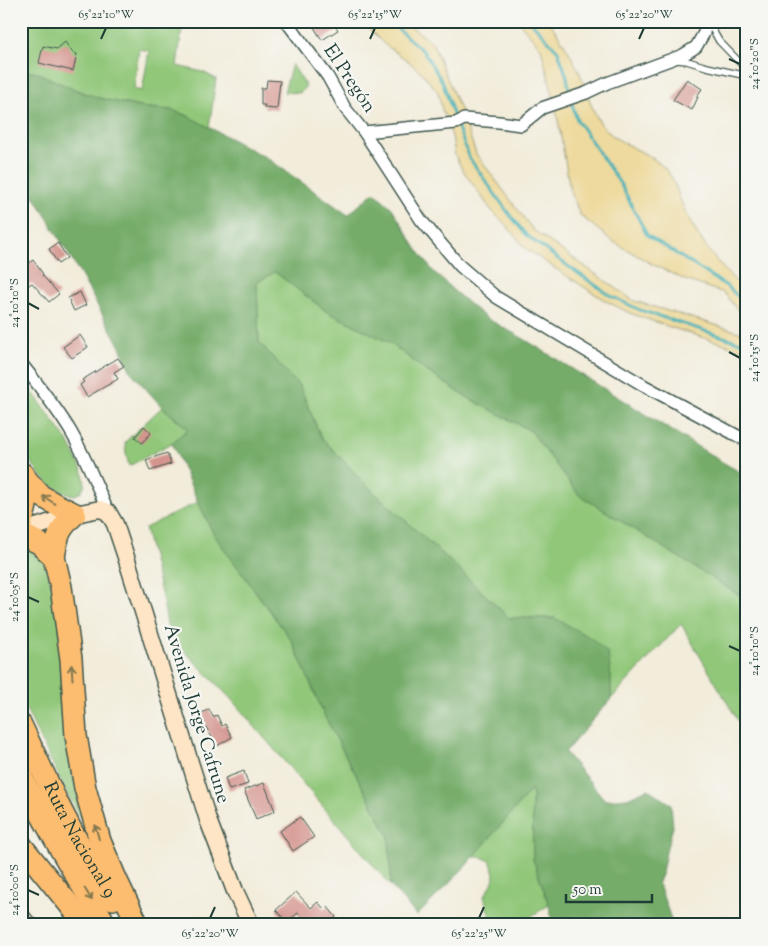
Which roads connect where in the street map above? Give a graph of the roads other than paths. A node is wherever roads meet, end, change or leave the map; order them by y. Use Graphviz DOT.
graph roads {
  1 [pos="286,21"];
  2 [pos="706,21"];
  3 [pos="671,59"];
  4 [pos="747,70"];
  5 [pos="747,76"];
  6 [pos="364,132"];
  7 [pos="21,363"];
  8 [pos="747,442"];
  9 [pos="24,475"];
  10 [pos="108,512"];
  11 [pos="75,514"];
  12 [pos="21,524"];
  13 [pos="21,533"];
  14 [pos="54,557"];
  15 [pos="21,725"];
  16 [pos="21,775"];
  17 [pos="21,845"];
  18 [pos="21,916"];
  19 [pos="28,925"];
  20 [pos="86,925"];
  21 [pos="106,925"];
  22 [pos="128,925"];
  23 [pos="138,925"];
  24 [pos="251,925"];
  1 -- 6 [label="street, El Pregón"];
  2 -- 3 [label="street"];
  2 -- 4 [label="lane"];
  3 -- 5 [label="lane"];
  3 -- 6 [label="street"];
  6 -- 8 [label="street, El Pregón"];
  7 -- 10 [label="street"];
  11 -- 9 [label="highway, one-way"];
  9 -- 12 [label="highway"];
  10 -- 11 [label="street"];
  10 -- 24 [label="street, Avenida Jorge Cafrune"];
  11 -- 13 [label="street"];
  11 -- 14 [label="highway"];
  13 -- 14 [label="highway"];
  23 -- 14 [label="highway, one-way"];
  15 -- 22 [label="highway, Ruta Nacional 9"];
  16 -- 21 [label="highway, Ruta Nacional 9, one-way"];
  17 -- 20 [label="highway"];
  18 -- 19 [label="street"];
}
